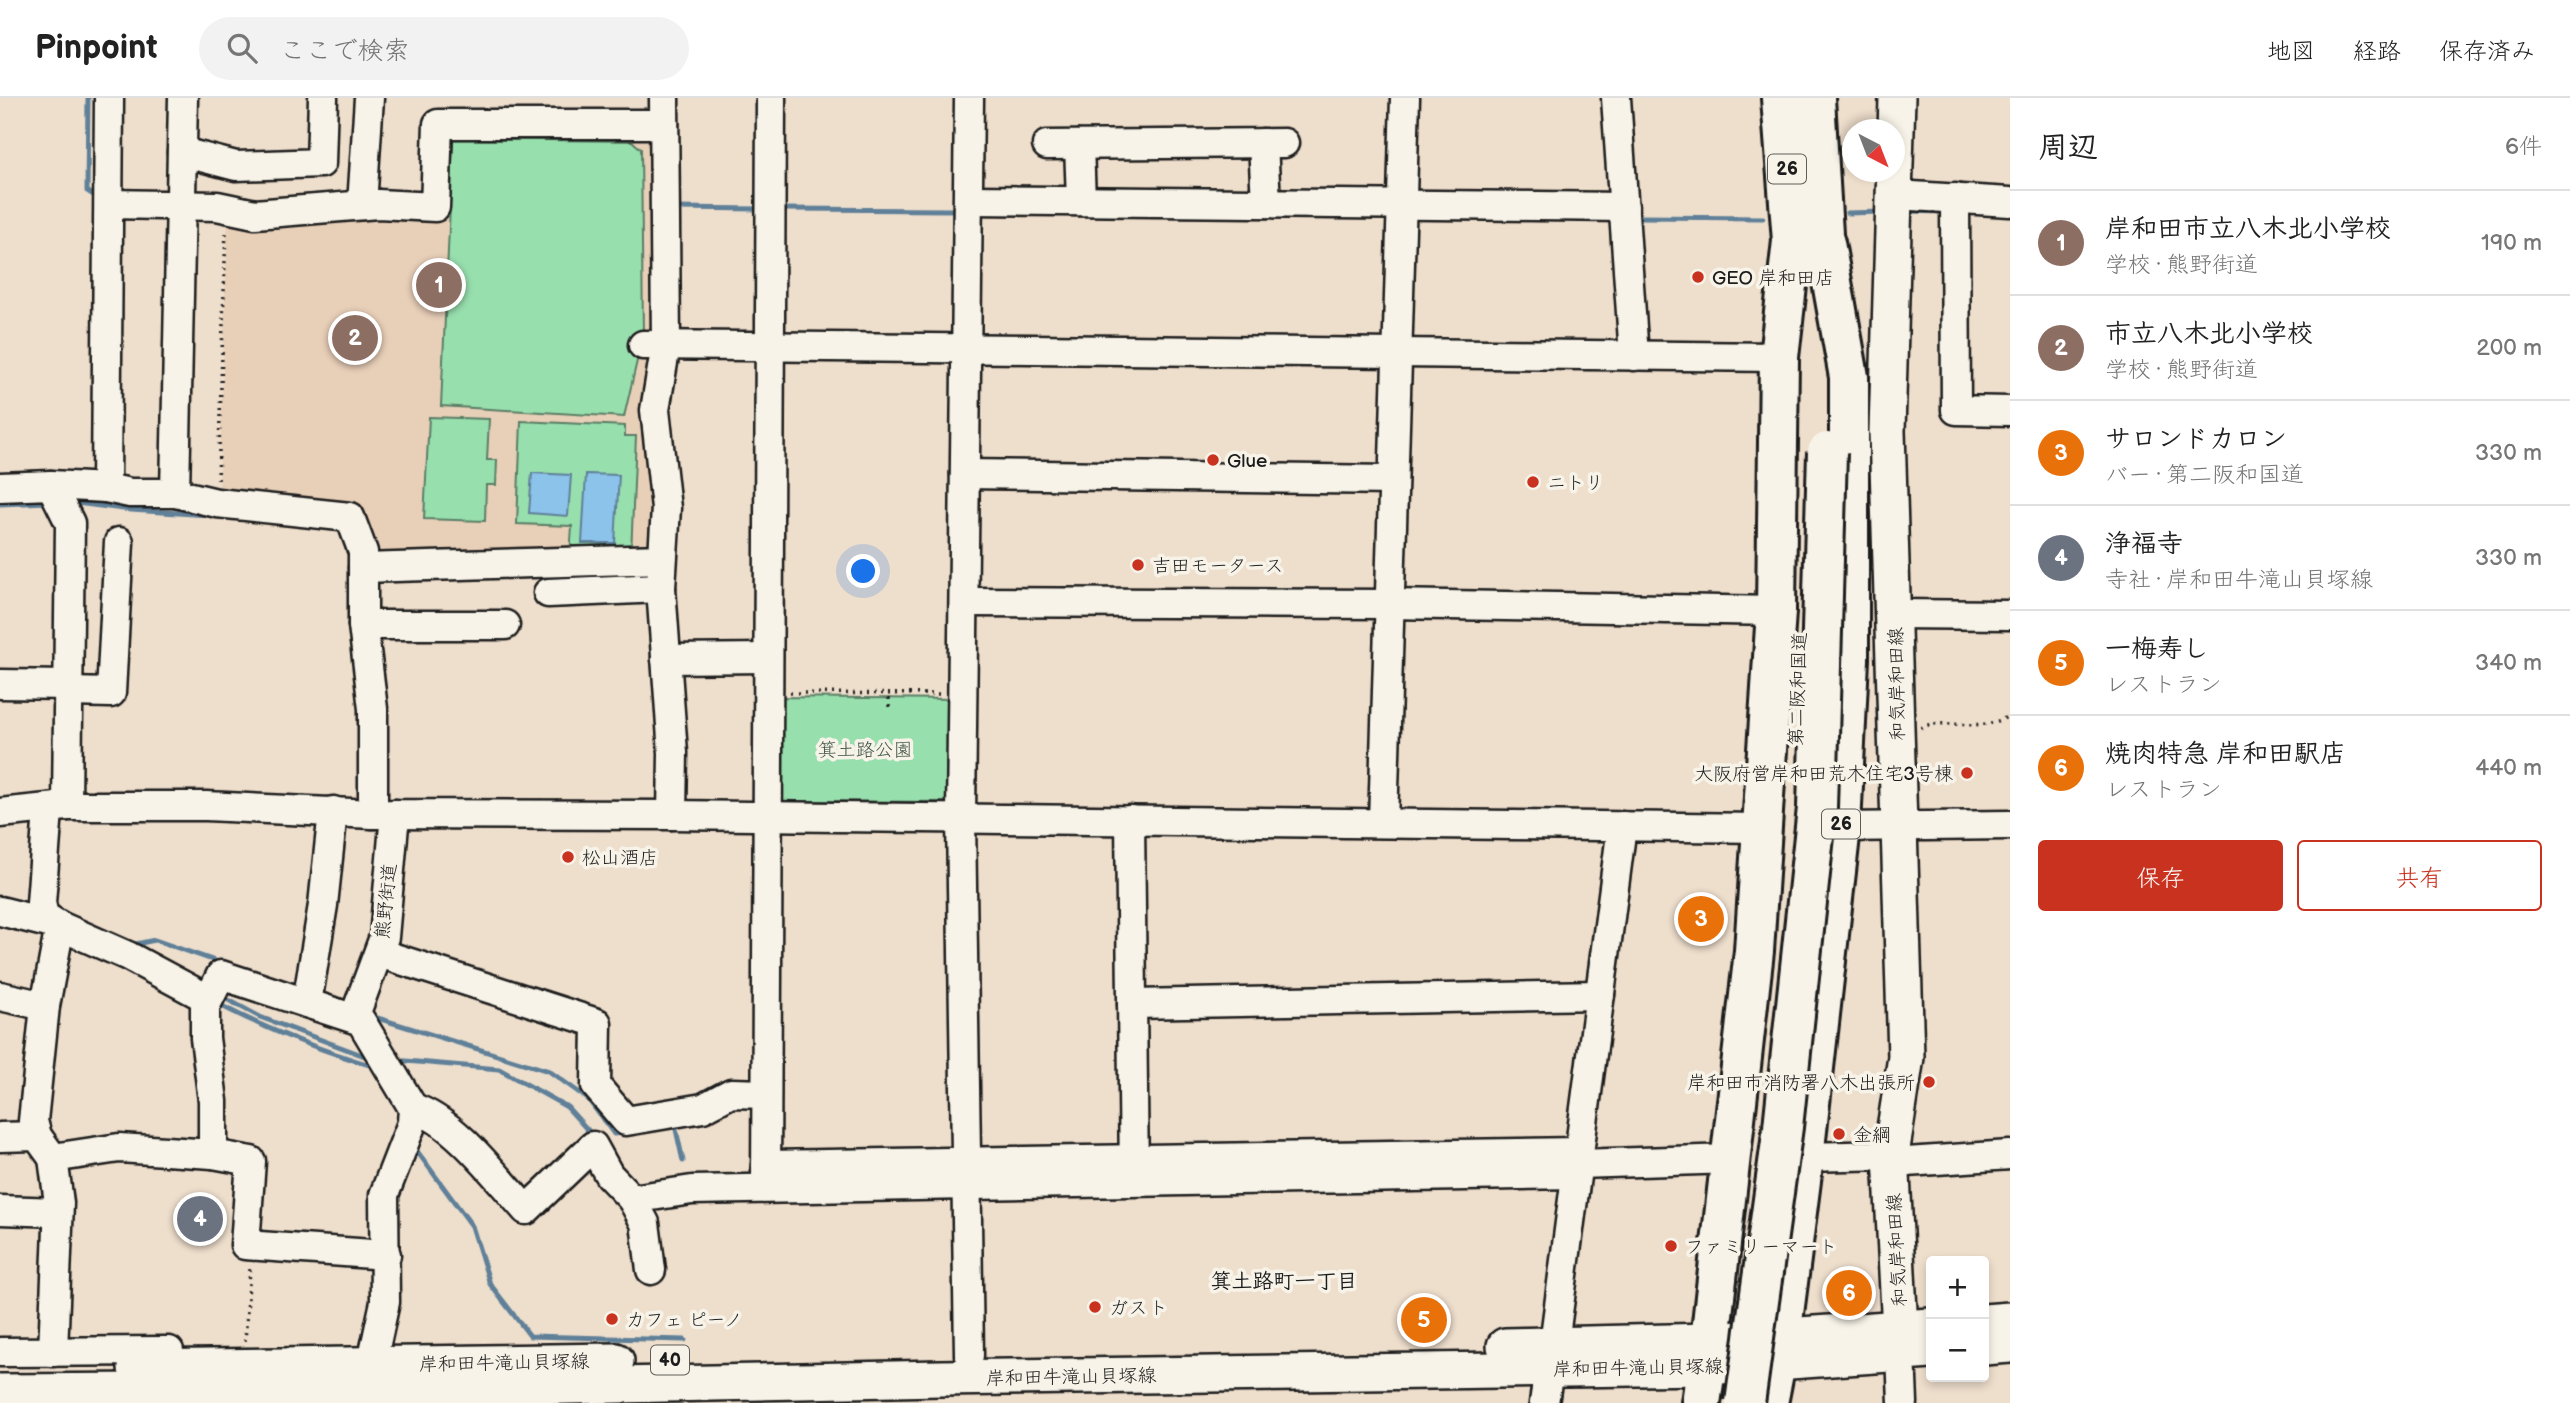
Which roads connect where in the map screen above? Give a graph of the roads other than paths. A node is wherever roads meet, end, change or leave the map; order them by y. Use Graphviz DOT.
graph roads {
  1 [pos="109,98"];
  2 [pos="183,98"];
  3 [pos="323,98"];
  4 [pos="369,98"];
  5 [pos="771,98"];
  6 [pos="969,98"];
  7 [pos="1405,98"];
  8 [pos="1616,98"];
  9 [pos="1782,98"];
  10 [pos="1815,98"];
  11 [pos="1897,98"];
  12 [pos="664,111"];
  13 [pos="1047,145"];
  14 [pos="1079,145"];
  15 [pos="182,152"];
  16 [pos="1896,195"];
  17 [pos="1955,198"];
  18 [pos="969,200"];
  19 [pos="1081,201"];
  20 [pos="2010,202"];
  21 [pos="1266,203"];
  22 [pos="109,204"];
  23 [pos="181,205"];
  24 [pos="362,205"];
  25 [pos="1401,205"];
  26 [pos="1624,207"];
  27 [pos="1809,242"];
  28 [pos="654,345"];
  29 [pos="769,346"];
  30 [pos="967,348"];
  31 [pos="1396,353"];
  32 [pos="1634,356"];
  33 [pos="1779,357"];
  34 [pos="2010,411"];
  35 [pos="1815,453"];
  36 [pos="965,474"];
  37 [pos="1393,480"];
  38 [pos="51,485"];
  39 [pos="0,486"];
  40 [pos="106,488"];
  41 [pos="175,493"];
  42 [pos="119,542"];
  43 [pos="662,559"];
  44 [pos="363,568"];
  45 [pos="661,588"];
  46 [pos="548,593"];
  47 [pos="964,602"];
  48 [pos="1389,604"];
  49 [pos="1776,611"];
  50 [pos="1895,614"];
  51 [pos="2010,615"];
  52 [pos="363,625"];
  53 [pos="505,625"];
  54 [pos="768,658"];
  55 [pos="666,659"];
  56 [pos="0,684"];
  57 [pos="69,688"];
  58 [pos="58,808"];
  59 [pos="333,811"];
  60 [pos="0,813"];
  61 [pos="384,814"];
  62 [pos="672,815"];
  63 [pos="768,816"];
  64 [pos="961,818"];
  65 [pos="1130,820"];
  66 [pos="1383,823"];
  67 [pos="2010,825"];
  68 [pos="1622,826"];
  69 [pos="1898,826"];
  70 [pos="1841,827"];
  71 [pos="1763,828"];
  72 [pos="0,911"];
  73 [pos="49,915"];
  74 [pos="379,953"];
  75 [pos="211,994"];
  76 [pos="1600,995"];
  77 [pos="0,996"];
  78 [pos="307,1003"];
  79 [pos="1132,1004"];
  80 [pos="45,1006"];
  81 [pos="354,1018"];
  82 [pos="766,1094"];
  83 [pos="413,1108"];
  84 [pos="2010,1136"];
  85 [pos="0,1137"];
  86 [pos="45,1147"];
  87 [pos="213,1154"];
  88 [pos="1892,1154"];
  89 [pos="2010,1155"];
  90 [pos="1804,1157"];
  91 [pos="1731,1158"];
  92 [pos="1578,1163"];
  93 [pos="1134,1171"];
  94 [pos="968,1173"];
  95 [pos="766,1177"];
  96 [pos="632,1199"];
  97 [pos="0,1210"];
  98 [pos="58,1212"];
  99 [pos="386,1255"];
  100 [pos="651,1270"];
  101 [pos="2010,1320"];
  102 [pos="1989,1322"];
  103 [pos="1916,1340"];
  104 [pos="2010,1345"];
  105 [pos="1989,1347"];
  106 [pos="1778,1349"];
  107 [pos="1551,1357"];
  108 [pos="1706,1370"];
  109 [pos="18,1371"];
  110 [pos="969,1378"];
  111 [pos="367,1386"];
  112 [pos="300,1395"];
  113 [pos="258,1403"];
  114 [pos="1544,1403"];
  115 [pos="1722,1403"];
  116 [pos="1745,1403"];
  117 [pos="1768,1403"];
  118 [pos="1903,1403"];
  1 -- 22 [label="street"];
  2 -- 15 [label="street"];
  3 -- 15 [label="street"];
  4 -- 24 [label="street"];
  5 -- 29 [label="street"];
  6 -- 18 [label="street"];
  7 -- 25 [label="street"];
  8 -- 26 [label="street"];
  9 -- 27 [label="highway, 第二阪和国道 / 26"];
  10 -- 27 [label="highway, 第二阪和国道 / 26"];
  11 -- 16 [label="main road, 和気岸和田線"];
  12 -- 24 [label="street"];
  12 -- 28 [label="street"];
  13 -- 14 [label="street"];
  14 -- 19 [label="street"];
  14 -- 21 [label="street"];
  15 -- 23 [label="street"];
  16 -- 17 [label="street"];
  16 -- 50 [label="main road, 和気岸和田線"];
  17 -- 20 [label="street"];
  17 -- 34 [label="street"];
  18 -- 19 [label="street"];
  18 -- 30 [label="street"];
  19 -- 21 [label="street"];
  21 -- 25 [label="street"];
  22 -- 23 [label="street"];
  22 -- 40 [label="street"];
  23 -- 24 [label="street"];
  23 -- 41 [label="street"];
  25 -- 26 [label="street"];
  25 -- 31 [label="street"];
  26 -- 32 [label="street"];
  27 -- 33 [label="highway, 26"];
  27 -- 35 [label="highway, 第二阪和国道 / 26"];
  27 -- 70 [label="highway, 26"];
  28 -- 29 [label="street"];
  28 -- 43 [label="street"];
  29 -- 30 [label="street"];
  29 -- 54 [label="street"];
  30 -- 31 [label="street"];
  30 -- 36 [label="street"];
  31 -- 32 [label="street"];
  31 -- 37 [label="street"];
  32 -- 33 [label="street"];
  33 -- 49 [label="highway, 26"];
  35 -- 115 [label="highway, 第二阪和国道 / 26"];
  35 -- 116 [label="highway, 第二阪和国道 / 26, bridge"];
  36 -- 37 [label="street"];
  36 -- 47 [label="street"];
  37 -- 48 [label="street"];
  38 -- 39 [label="street"];
  38 -- 40 [label="street"];
  38 -- 57 [label="street"];
  40 -- 41 [label="street"];
  41 -- 44 [label="street, 熊野街道"];
  42 -- 57 [label="street"];
  43 -- 44 [label="street"];
  43 -- 45 [label="street"];
  44 -- 52 [label="street, 熊野街道"];
  45 -- 46 [label="street"];
  45 -- 55 [label="street"];
  47 -- 48 [label="street"];
  47 -- 64 [label="street"];
  48 -- 49 [label="street"];
  48 -- 66 [label="street"];
  49 -- 71 [label="highway, 26"];
  50 -- 51 [label="street"];
  50 -- 69 [label="main road, 和気岸和田線"];
  52 -- 53 [label="street"];
  52 -- 61 [label="street, 熊野街道"];
  54 -- 55 [label="street"];
  54 -- 63 [label="street"];
  55 -- 62 [label="street"];
  56 -- 57 [label="street"];
  57 -- 58 [label="street"];
  58 -- 59 [label="street"];
  58 -- 60 [label="street"];
  58 -- 73 [label="street"];
  59 -- 61 [label="street"];
  59 -- 78 [label="street"];
  61 -- 62 [label="street"];
  61 -- 74 [label="street, 熊野街道"];
  62 -- 63 [label="street"];
  63 -- 64 [label="street"];
  63 -- 82 [label="street"];
  64 -- 65 [label="street"];
  64 -- 94 [label="street"];
  65 -- 66 [label="street"];
  65 -- 79 [label="street"];
  66 -- 68 [label="street"];
  67 -- 69 [label="street"];
  68 -- 71 [label="street"];
  68 -- 76 [label="street"];
  69 -- 70 [label="street"];
  69 -- 88 [label="main road, 和気岸和田線"];
  70 -- 90 [label="highway, 26"];
  71 -- 91 [label="highway, 26"];
  72 -- 73 [label="street"];
  73 -- 75 [label="street"];
  73 -- 80 [label="street"];
  74 -- 81 [label="street, 熊野街道"];
  74 -- 82 [label="street"];
  75 -- 78 [label="street"];
  75 -- 87 [label="street"];
  76 -- 79 [label="street"];
  76 -- 92 [label="street"];
  77 -- 80 [label="street"];
  78 -- 81 [label="street"];
  79 -- 93 [label="street"];
  80 -- 86 [label="street"];
  81 -- 83 [label="street"];
  82 -- 95 [label="street"];
  83 -- 96 [label="street"];
  83 -- 99 [label="street"];
  84 -- 88 [label="street"];
  85 -- 86 [label="street"];
  86 -- 87 [label="street"];
  86 -- 98 [label="street"];
  87 -- 99 [label="street"];
  88 -- 89 [label="street"];
  88 -- 90 [label="street"];
  88 -- 103 [label="main road, 和気岸和田線"];
  90 -- 106 [label="highway, 26"];
  91 -- 92 [label="street"];
  91 -- 108 [label="highway, 26"];
  92 -- 93 [label="street"];
  92 -- 107 [label="street"];
  93 -- 94 [label="street"];
  94 -- 95 [label="street"];
  94 -- 110 [label="street"];
  95 -- 96 [label="street"];
  96 -- 100 [label="street"];
  97 -- 98 [label="street"];
  98 -- 109 [label="street"];
  99 -- 111 [label="street"];
  101 -- 102 [label="main road"];
  103 -- 106 [label="main road, 岸和田牛滝山貝塚線 / 40"];
  103 -- 118 [label="street"];
  104 -- 105 [label="main road"];
  106 -- 108 [label="main road, 岸和田牛滝山貝塚線 / 40"];
  106 -- 117 [label="highway, 26"];
  107 -- 108 [label="main road, 岸和田牛滝山貝塚線 / 40"];
  107 -- 110 [label="main road, 岸和田牛滝山貝塚線 / 40"];
  107 -- 114 [label="street"];
  109 -- 111 [label="main road, 岸和田牛滝山貝塚線 / 40"];
  109 -- 111 [label="street"];
  109 -- 112 [label="main road, 岸和田牛滝山貝塚線 / 40"];
  110 -- 111 [label="main road, 岸和田牛滝山貝塚線 / 40"];
  111 -- 112 [label="main road, 岸和田牛滝山貝塚線 / 40"];
  112 -- 113 [label="street"];
}
